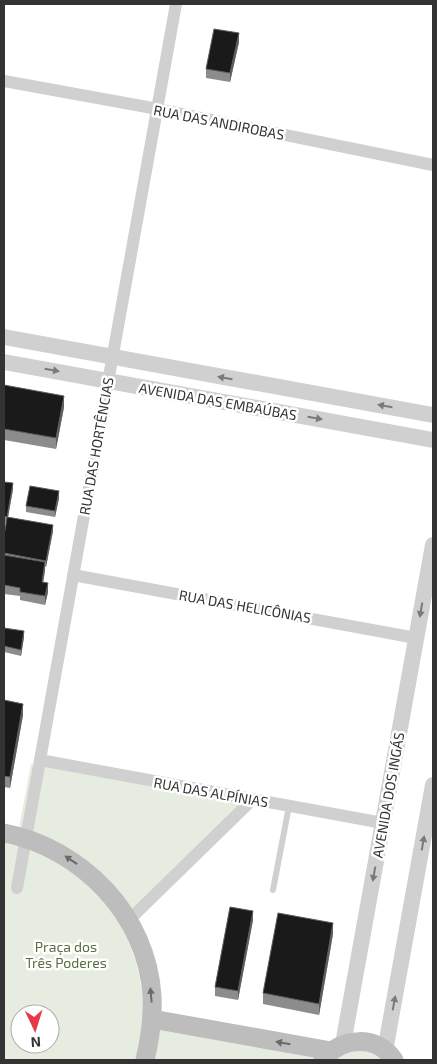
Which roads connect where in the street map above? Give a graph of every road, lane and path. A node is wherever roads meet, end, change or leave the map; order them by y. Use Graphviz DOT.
graph roads {
  1 [pos="176,4"];
  2 [pos="4,81"];
  3 [pos="157,110"];
  4 [pos="433,165"];
  5 [pos="4,337"];
  6 [pos="112,357"];
  7 [pos="4,362"];
  8 [pos="108,381"];
  9 [pos="433,415"];
  10 [pos="433,440"];
  11 [pos="433,545"];
  12 [pos="73,575"];
  13 [pos="416,638"];
  14 [pos="40,760"];
  15 [pos="433,785"];
  16 [pos="253,799"];
  17 [pos="289,806"];
  18 [pos="383,823"];
  19 [pos="4,834"];
  20 [pos="26,838"];
  21 [pos="16,888"];
  22 [pos="273,890"];
  23 [pos="128,921"];
  24 [pos="152,1019"];
  25 [pos="332,1052"];
  26 [pos="390,1055"];
  27 [pos="145,1060"];
  1 -- 3 [label="street, RUA DAS HORTÊNCIAS"];
  2 -- 3 [label="street, RUA DAS ANDIROBAS"];
  3 -- 4 [label="street, RUA DAS ANDIROBAS"];
  3 -- 6 [label="street, RUA DAS HORTÊNCIAS"];
  5 -- 6 [label="street, AVENIDA DAS EMBAÚBAS"];
  6 -- 8 [label="street, RUA DAS HORTÊNCIAS"];
  9 -- 6 [label="street, AVENIDA DAS EMBAÚBAS, one-way"];
  7 -- 8 [label="street, AVENIDA DAS EMBAÚBAS, one-way"];
  8 -- 10 [label="street, AVENIDA DAS EMBAÚBAS, one-way"];
  8 -- 12 [label="street, RUA DAS HORTÊNCIAS"];
  11 -- 13 [label="street, AVENIDA DOS INGÁS, one-way"];
  12 -- 13 [label="street, RUA DAS HELICÔNIAS"];
  12 -- 14 [label="street, RUA DAS HORTÊNCIAS"];
  13 -- 18 [label="street, AVENIDA DOS INGÁS"];
  14 -- 16 [label="street, RUA DAS ALPÍNIAS"];
  14 -- 20 [label="street, RUA DAS HORTÊNCIAS"];
  26 -- 15 [label="street, one-way"];
  16 -- 17 [label="street, RUA DAS ALPÍNIAS"];
  16 -- 23 [label="street"];
  17 -- 18 [label="street, RUA DAS ALPÍNIAS"];
  17 -- 22 [label="lane"];
  18 -- 25 [label="street, AVENIDA DOS INGÁS, one-way"];
  19 -- 20 [label="main road"];
  20 -- 21 [label="street, RUA DAS HORTÊNCIAS"];
  23 -- 20 [label="main road, one-way"];
  24 -- 23 [label="main road, one-way"];
  25 -- 24 [label="main road, one-way"];
  24 -- 27 [label="main road"];
  25 -- 26 [label="main road"];
}
